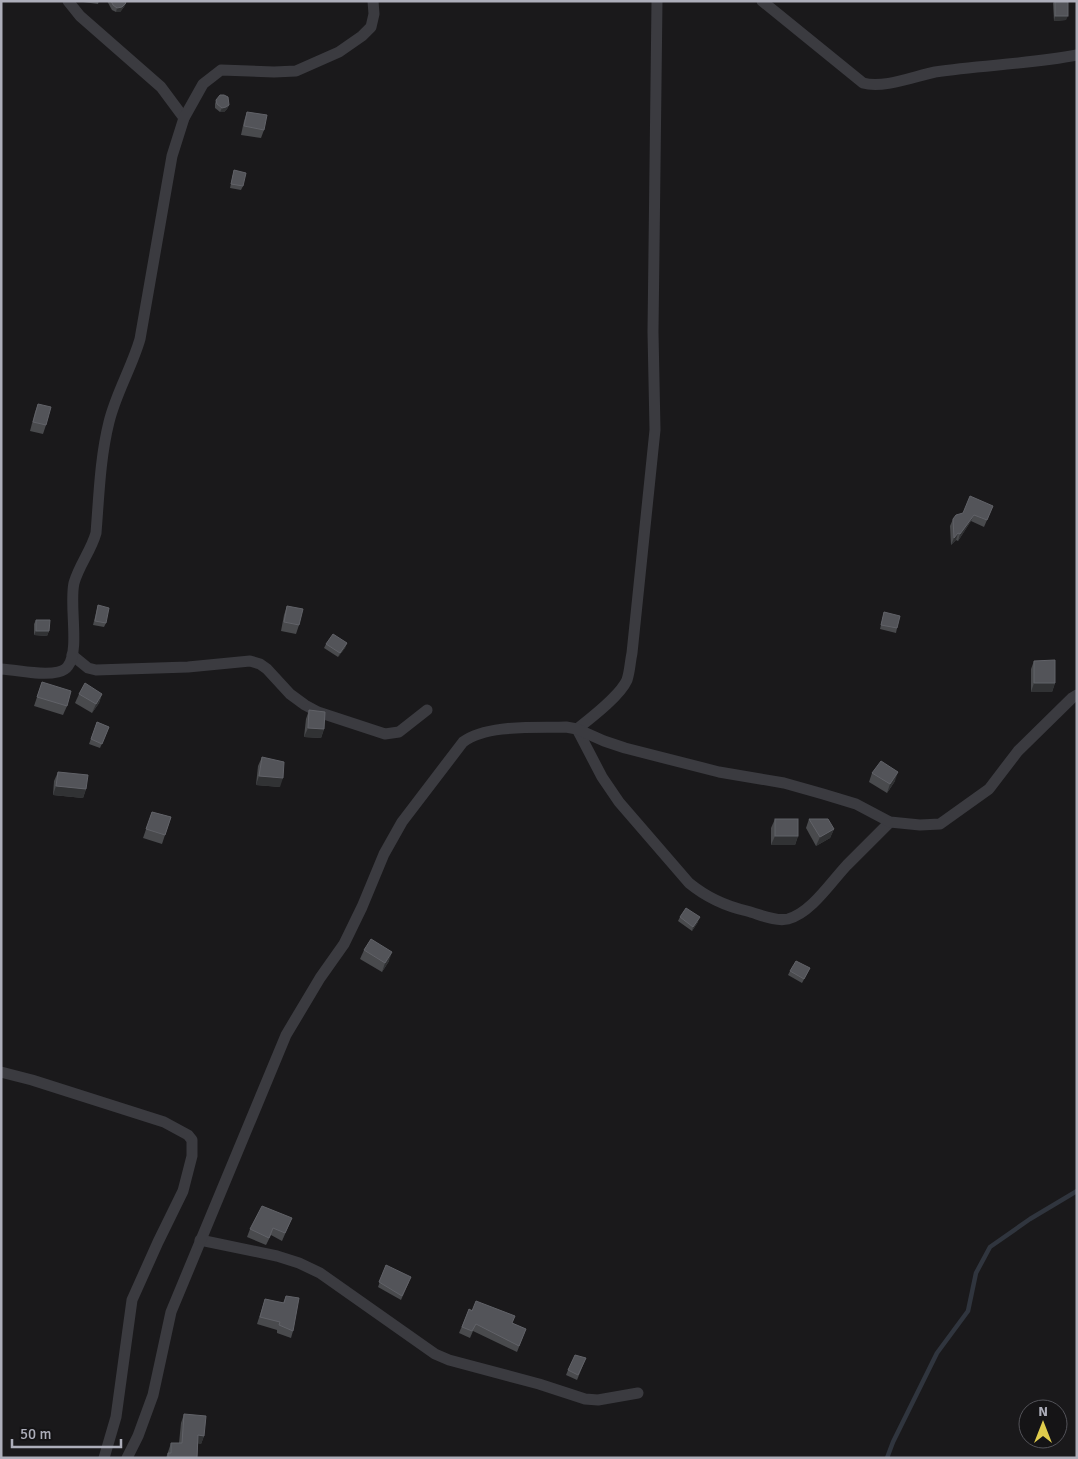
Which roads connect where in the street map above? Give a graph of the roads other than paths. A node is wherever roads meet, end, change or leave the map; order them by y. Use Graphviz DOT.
graph roads {
  1 [pos="68,1"];
  2 [pos="373,1"];
  3 [pos="657,1"];
  4 [pos="762,1"];
  5 [pos="1077,55"];
  6 [pos="184,118"];
  7 [pos="72,655"];
  8 [pos="1,669"];
  9 [pos="1077,696"];
  10 [pos="427,710"];
  11 [pos="577,729"];
  12 [pos="890,822"];
  13 [pos="1,1072"];
  14 [pos="200,1240"];
  15 [pos="638,1393"];
  16 [pos="104,1458"];
  17 [pos="127,1458"];
  1 -- 6 [label="street"];
  2 -- 6 [label="street"];
  3 -- 11 [label="street"];
  4 -- 5 [label="street"];
  6 -- 7 [label="street"];
  7 -- 8 [label="street"];
  7 -- 10 [label="street"];
  9 -- 12 [label="street"];
  11 -- 12 [label="street"];
  11 -- 12 [label="street"];
  11 -- 14 [label="street"];
  13 -- 16 [label="street"];
  14 -- 15 [label="street"];
  14 -- 17 [label="street"];
}
